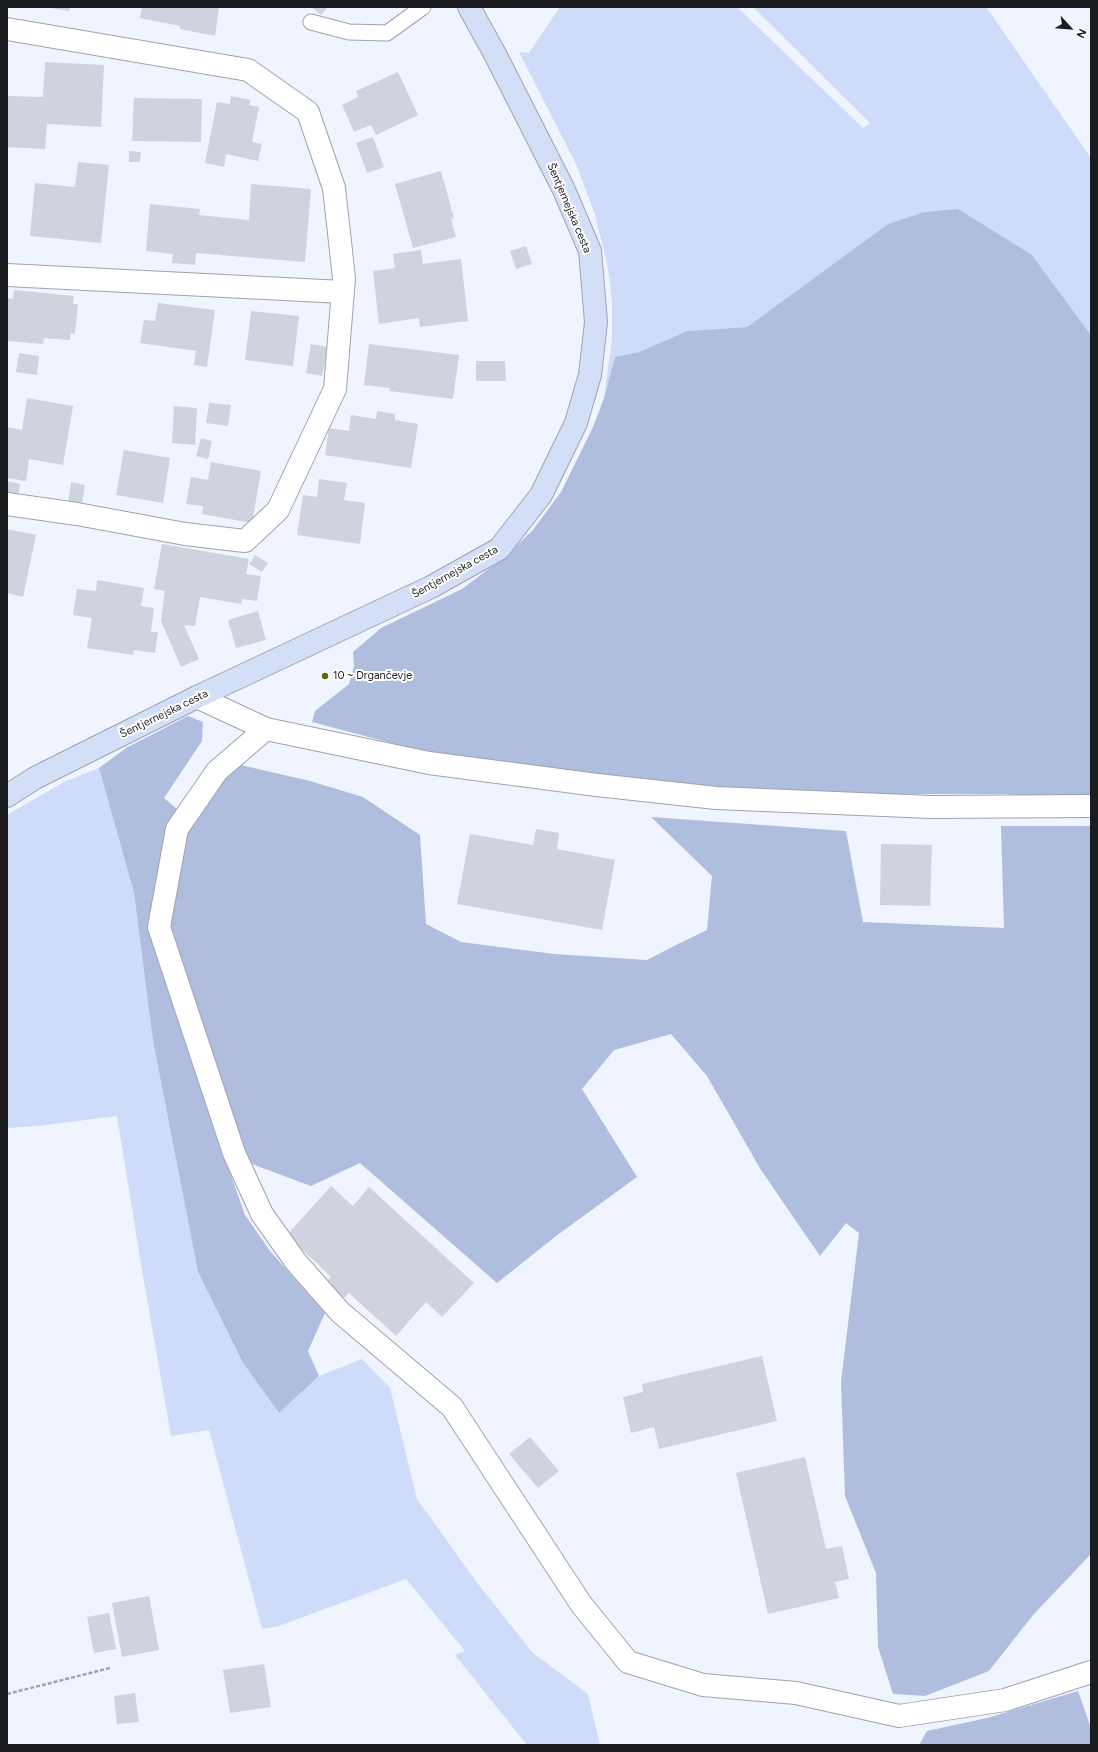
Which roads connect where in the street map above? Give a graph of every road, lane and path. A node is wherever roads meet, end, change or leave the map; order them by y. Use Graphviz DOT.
graph roads {
  1 [pos="423,7"];
  2 [pos="469,7"];
  3 [pos="311,22"];
  4 [pos="7,28"];
  5 [pos="7,275"];
  6 [pos="343,292"];
  7 [pos="7,504"];
  8 [pos="197,697"];
  9 [pos="266,729"];
  10 [pos="7,796"];
  11 [pos="1091,806"];
  12 [pos="110,1668"];
  13 [pos="1091,1672"];
  14 [pos="7,1694"];
  1 -- 3 [label="lane"];
  2 -- 8 [label="main road, Šentjernejska cesta"];
  4 -- 6 [label="street"];
  5 -- 6 [label="street"];
  6 -- 7 [label="street"];
  8 -- 9 [label="street"];
  8 -- 10 [label="main road, Šentjernejska cesta"];
  9 -- 11 [label="street"];
  9 -- 13 [label="street"];
  12 -- 14 [label="path"];
}
